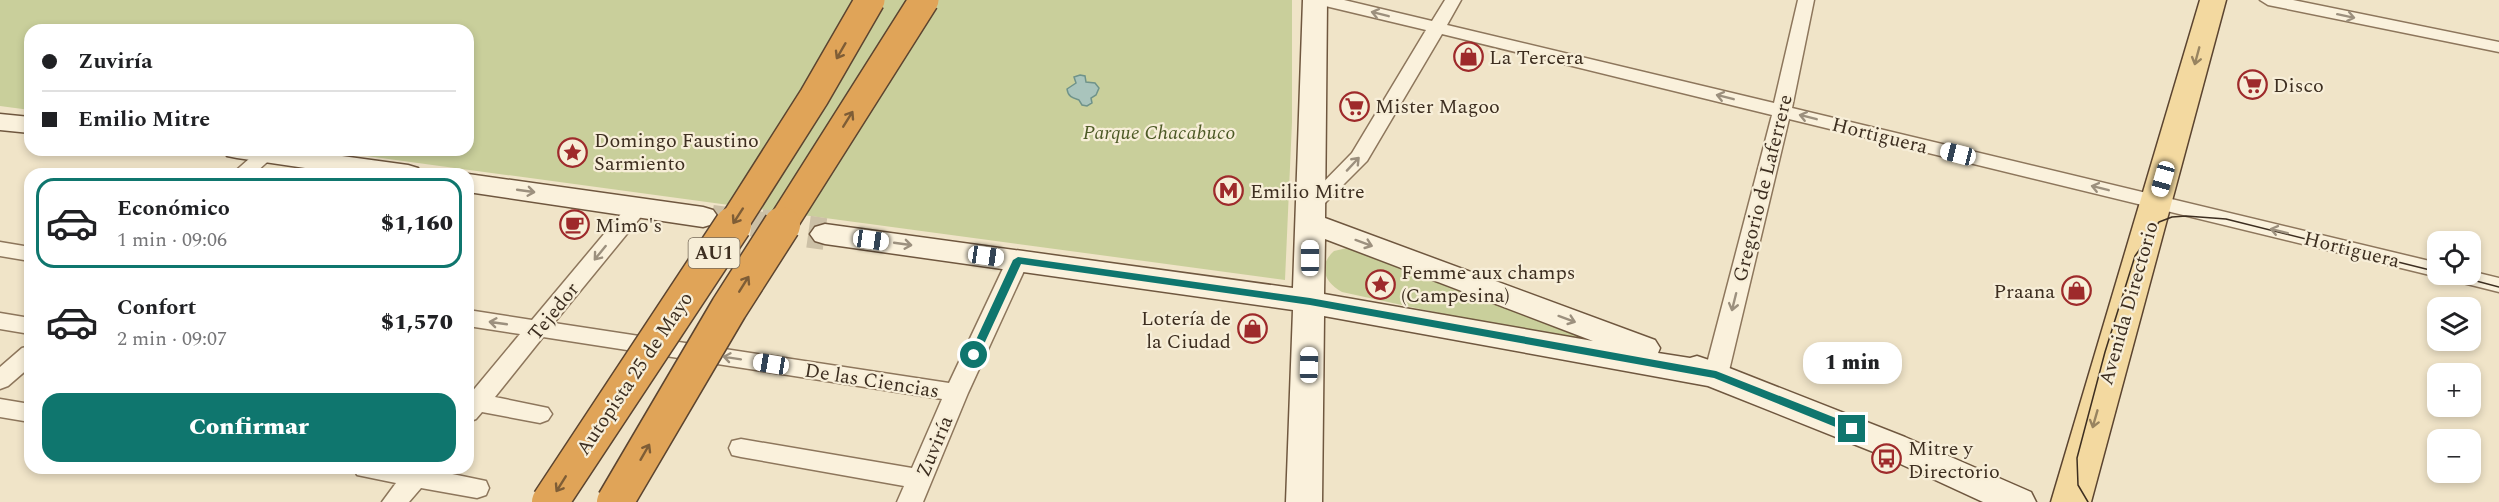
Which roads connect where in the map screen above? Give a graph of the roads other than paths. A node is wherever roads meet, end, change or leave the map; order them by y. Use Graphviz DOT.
graph roads {
  1 [pos="870,0"];
  2 [pos="924,0"];
  3 [pos="1315,0"];
  4 [pos="1323,0"];
  5 [pos="1453,0"];
  6 [pos="1806,0"];
  7 [pos="2213,0"];
  8 [pos="2268,0"];
  9 [pos="1437,28"];
  10 [pos="2499,47"];
  11 [pos="1782,111"];
  12 [pos="0,122"];
  13 [pos="24,124"];
  14 [pos="263,156"];
  15 [pos="286,156"];
  16 [pos="249,168"];
  17 [pos="367,168"];
  18 [pos="474,184"];
  19 [pos="2157,202"];
  20 [pos="637,208"];
  21 [pos="1310,214"];
  22 [pos="703,217"];
  23 [pos="825,234"];
  24 [pos="0,249"];
  25 [pos="24,253"];
  26 [pos="1018,260"];
  27 [pos="2427,267"];
  28 [pos="2481,280"];
  29 [pos="2499,285"];
  30 [pos="1310,301"];
  31 [pos="474,319"];
  32 [pos="0,321"];
  33 [pos="24,325"];
  34 [pos="538,328"];
  35 [pos="24,359"];
  36 [pos="1716,375"];
  37 [pos="0,380"];
  38 [pos="956,393"];
  39 [pos="474,402"];
  40 [pos="474,405"];
  41 [pos="0,408"];
  42 [pos="24,412"];
  43 [pos="540,414"];
  44 [pos="741,448"];
  45 [pos="417,474"];
  46 [pos="426,474"];
  47 [pos="921,479"];
  48 [pos="477,488"];
  49 [pos="394,502"];
  50 [pos="550,502"];
  51 [pos="615,502"];
  52 [pos="910,502"];
  53 [pos="1304,502"];
  54 [pos="2018,502"];
  55 [pos="2071,502"];
  1 -- 50 [label="highway, Autopista 25 de Mayo / AU1, one-way, bridge"];
  51 -- 2 [label="highway, AU1, one-way, bridge"];
  3 -- 21 [label="street"];
  9 -- 4 [label="street, Hortiguera, one-way"];
  5 -- 9 [label="street"];
  6 -- 11 [label="street, Gregorio de Laferrere"];
  7 -- 19 [label="main road, Avenida Directorio, one-way"];
  8 -- 10 [label="street, one-way"];
  11 -- 9 [label="street, Hortiguera, one-way"];
  21 -- 9 [label="street, one-way"];
  19 -- 11 [label="street, Hortiguera, one-way"];
  11 -- 36 [label="street, Gregorio de Laferrere, one-way"];
  12 -- 13 [label="street"];
  14 -- 16 [label="street"];
  15 -- 17 [label="street"];
  18 -- 20 [label="street, one-way"];
  27 -- 19 [label="street, Hortiguera, one-way"];
  19 -- 55 [label="main road, Avenida Directorio, one-way"];
  20 -- 22 [label="street"];
  20 -- 34 [label="street, Tejedor, one-way"];
  21 -- 30 [label="street"];
  21 -- 36 [label="street, one-way"];
  23 -- 26 [label="street, one-way"];
  24 -- 25 [label="street"];
  26 -- 30 [label="street"];
  26 -- 38 [label="street, Zuviría"];
  28 -- 29 [label="street"];
  30 -- 36 [label="street"];
  30 -- 53 [label="street"];
  34 -- 31 [label="street, De las Ciencias, one-way"];
  32 -- 33 [label="street"];
  38 -- 34 [label="street, De las Ciencias, one-way"];
  34 -- 39 [label="street, Tejedor"];
  35 -- 37 [label="street"];
  36 -- 54 [label="street"];
  38 -- 47 [label="street, Zuviría"];
  40 -- 43 [label="street"];
  41 -- 42 [label="street"];
  44 -- 47 [label="street"];
  45 -- 49 [label="street"];
  46 -- 48 [label="street"];
  47 -- 52 [label="street, Zuviría"];
}
